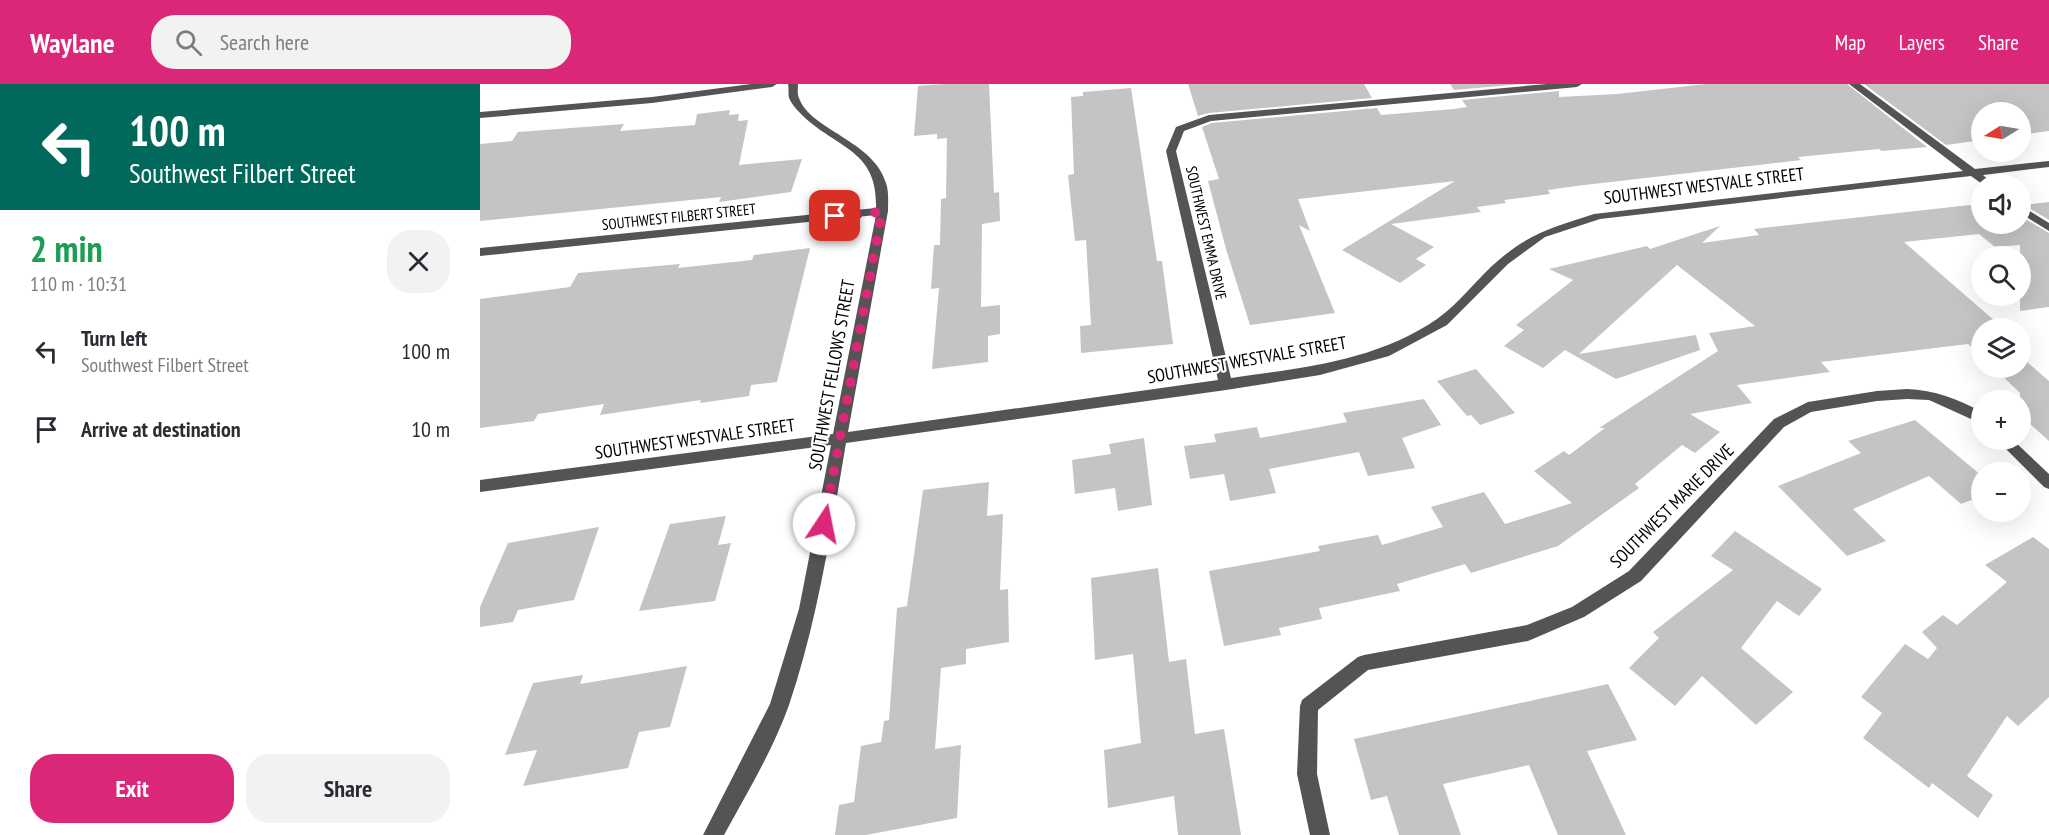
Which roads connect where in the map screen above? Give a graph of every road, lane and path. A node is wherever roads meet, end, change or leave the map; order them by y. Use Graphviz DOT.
graph roads {
  1 [pos="772,84"];
  2 [pos="793,84"];
  3 [pos="1577,84"];
  4 [pos="1854,84"];
  5 [pos="480,115"];
  6 [pos="2049,164"];
  7 [pos="1972,173"];
  8 [pos="882,212"];
  9 [pos="2031,216"];
  10 [pos="2049,228"];
  11 [pos="480,252"];
  12 [pos="1226,385"];
  13 [pos="1971,413"];
  14 [pos="841,438"];
  15 [pos="2014,450"];
  16 [pos="2049,483"];
  17 [pos="480,486"];
  18 [pos="713,835"];
  19 [pos="1320,835"];
  1 -- 5 [label="street"];
  2 -- 8 [label="street, SOUTHWEST FELLOWS STREET"];
  3 -- 12 [label="street, SOUTHWEST EMMA DRIVE"];
  4 -- 7 [label="street"];
  6 -- 7 [label="street, SOUTHWEST WESTVALE STREET"];
  7 -- 12 [label="street, SOUTHWEST WESTVALE STREET"];
  8 -- 11 [label="street, SOUTHWEST FILBERT STREET"];
  8 -- 14 [label="street, SOUTHWEST FELLOWS STREET"];
  9 -- 10 [label="street"];
  12 -- 14 [label="street, SOUTHWEST WESTVALE STREET"];
  13 -- 19 [label="street, SOUTHWEST MARIE DRIVE"];
  14 -- 17 [label="street, SOUTHWEST WESTVALE STREET"];
  14 -- 18 [label="street, SOUTHWEST FELLOWS STREET"];
  15 -- 16 [label="street"];
}
